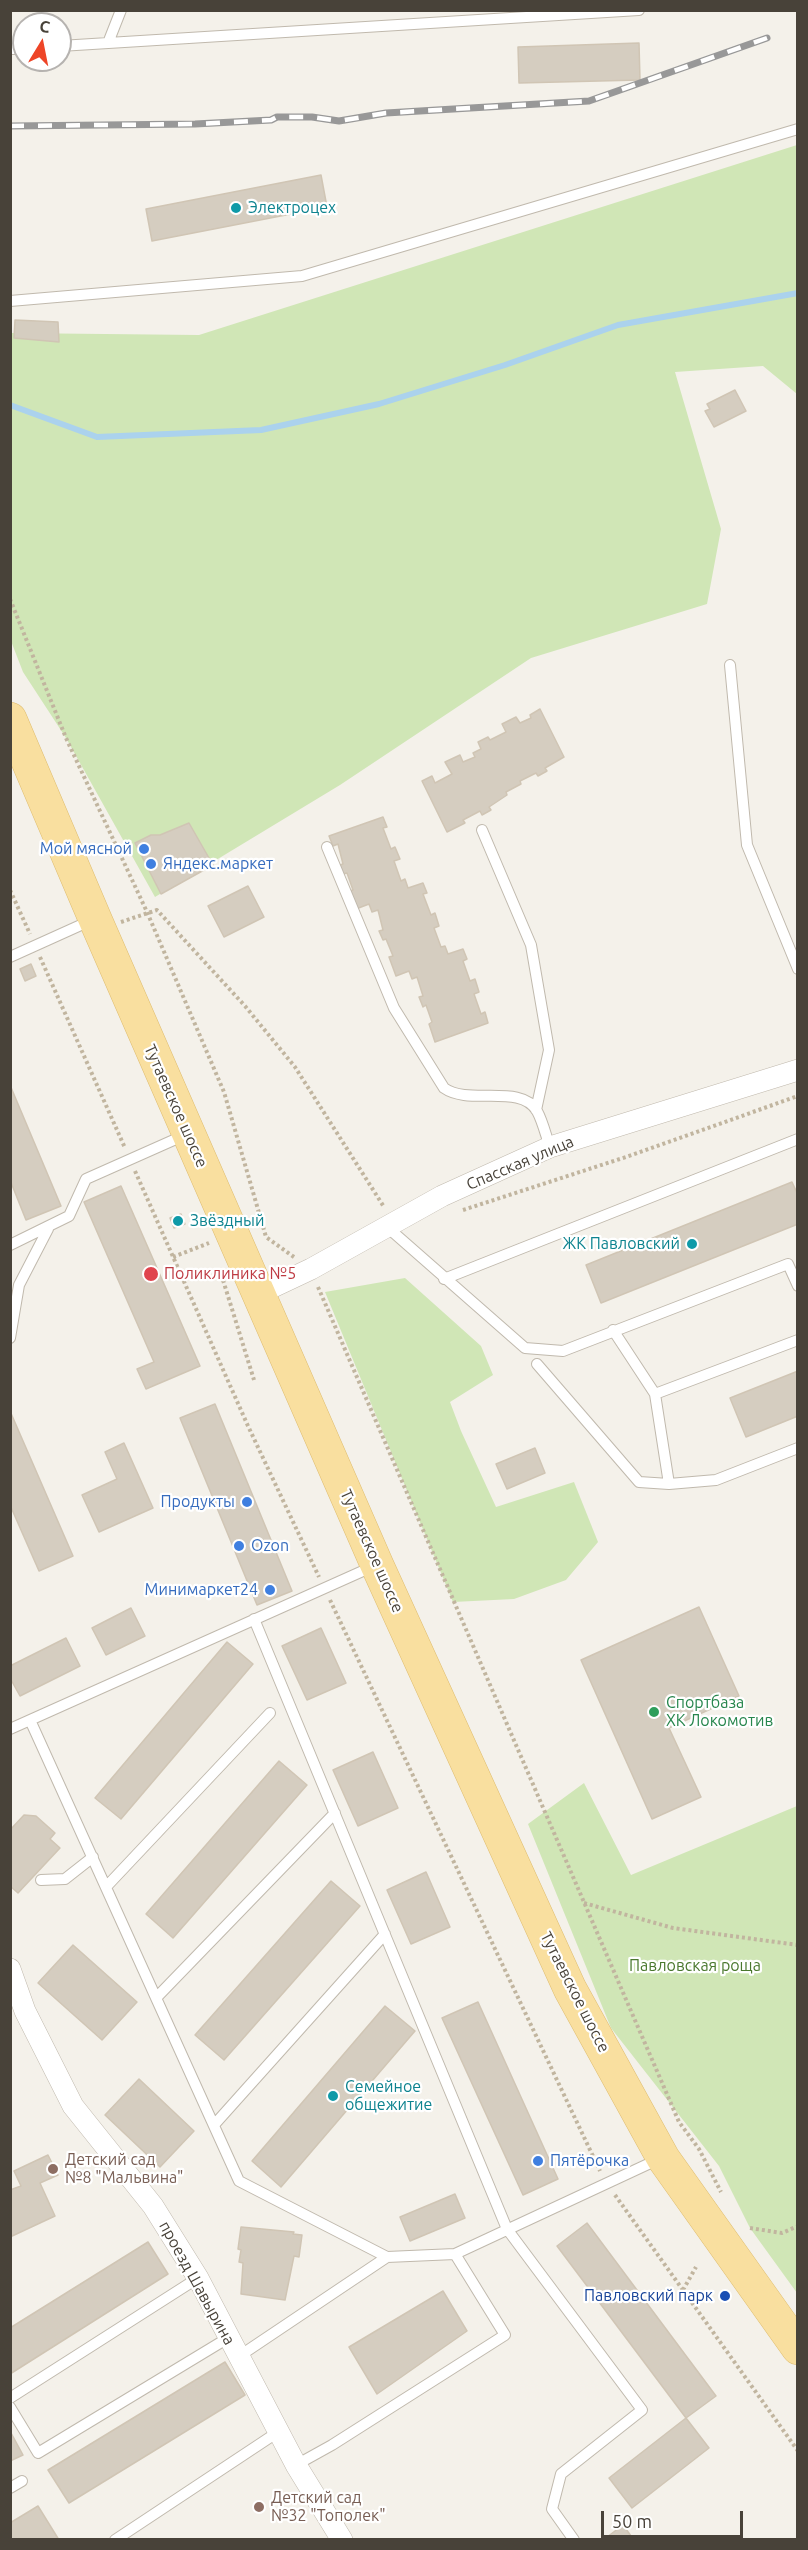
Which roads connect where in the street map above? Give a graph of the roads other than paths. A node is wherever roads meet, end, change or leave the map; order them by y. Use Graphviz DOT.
graph roads {
  1 [pos="121,10"];
  2 [pos="639,10"];
  3 [pos="108,44"];
  4 [pos="72,46"];
  5 [pos="798,129"];
  6 [pos="10,301"];
  7 [pos="730,665"];
  8 [pos="10,719"];
  9 [pos="482,830"];
  10 [pos="327,847"];
  11 [pos="97,925"];
  12 [pos="10,957"];
  13 [pos="798,969"];
  14 [pos="798,1070"];
  15 [pos="536,1110"];
  16 [pos="188,1134"];
  17 [pos="798,1139"];
  18 [pos="550,1147"];
  19 [pos="390,1224"];
  20 [pos="48,1228"];
  21 [pos="10,1245"];
  22 [pos="444,1280"];
  23 [pos="798,1286"];
  24 [pos="258,1294"];
  25 [pos="613,1330"];
  26 [pos="10,1338"];
  27 [pos="798,1340"];
  28 [pos="537,1364"];
  29 [pos="655,1394"];
  30 [pos="798,1448"];
  31 [pos="669,1484"];
  32 [pos="377,1564"];
  33 [pos="254,1619"];
  34 [pos="270,1713"];
  35 [pos="30,1720"];
  36 [pos="10,1729"];
  37 [pos="335,1813"];
  38 [pos="93,1857"];
  39 [pos="41,1880"];
  40 [pos="106,1887"];
  41 [pos="385,1934"];
  42 [pos="10,1969"];
  43 [pos="156,1998"];
  44 [pos="214,2125"];
  45 [pos="663,2158"];
  46 [pos="507,2229"];
  47 [pos="455,2254"];
  48 [pos="387,2257"];
  49 [pos="198,2278"];
  50 [pos="233,2347"];
  51 [pos="798,2348"];
  52 [pos="10,2398"];
  53 [pos="10,2407"];
  54 [pos="278,2432"];
  55 [pos="296,2465"];
  56 [pos="22,2481"];
  57 [pos="10,2488"];
  58 [pos="115,2540"];
  59 [pos="342,2540"];
  60 [pos="574,2540"];
  1 -- 3 [label="lane"];
  2 -- 3 [label="lane"];
  3 -- 4 [label="lane"];
  5 -- 6 [label="lane"];
  7 -- 13 [label="lane"];
  8 -- 11 [label="main road, Тутаевское шоссе"];
  9 -- 15 [label="lane"];
  10 -- 15 [label="lane"];
  11 -- 12 [label="lane"];
  11 -- 16 [label="main road, Тутаевское шоссе"];
  14 -- 18 [label="street, Спасская улица"];
  15 -- 18 [label="lane"];
  16 -- 20 [label="lane"];
  16 -- 24 [label="main road, Тутаевское шоссе"];
  17 -- 22 [label="lane"];
  18 -- 19 [label="street, Спасская улица"];
  19 -- 22 [label="lane"];
  19 -- 24 [label="street, Спасская улица"];
  20 -- 21 [label="lane"];
  20 -- 26 [label="lane"];
  22 -- 25 [label="lane"];
  23 -- 25 [label="lane"];
  24 -- 32 [label="main road, Тутаевское шоссе"];
  25 -- 29 [label="lane"];
  27 -- 29 [label="lane"];
  28 -- 31 [label="lane"];
  29 -- 31 [label="lane"];
  30 -- 31 [label="lane"];
  32 -- 33 [label="lane"];
  32 -- 45 [label="main road, Тутаевское шоссе"];
  33 -- 35 [label="lane"];
  33 -- 37 [label="lane"];
  34 -- 40 [label="lane"];
  35 -- 36 [label="lane"];
  35 -- 38 [label="lane"];
  37 -- 41 [label="lane"];
  37 -- 43 [label="lane"];
  38 -- 39 [label="lane"];
  38 -- 40 [label="lane"];
  40 -- 43 [label="lane"];
  41 -- 44 [label="lane"];
  41 -- 46 [label="lane"];
  42 -- 49 [label="street, проезд Шавырина"];
  43 -- 44 [label="lane"];
  44 -- 48 [label="lane"];
  45 -- 46 [label="lane"];
  45 -- 51 [label="main road, Тутаевское шоссе"];
  46 -- 47 [label="lane"];
  46 -- 60 [label="lane"];
  47 -- 48 [label="lane"];
  47 -- 55 [label="lane"];
  48 -- 50 [label="lane"];
  49 -- 50 [label="street, проезд Шавырина"];
  49 -- 52 [label="lane"];
  50 -- 53 [label="lane"];
  50 -- 54 [label="street, проезд Шавырина"];
  54 -- 55 [label="street, проезд Шавырина"];
  54 -- 58 [label="lane"];
  55 -- 59 [label="street, проезд Шавырина"];
  56 -- 57 [label="lane"];
}
